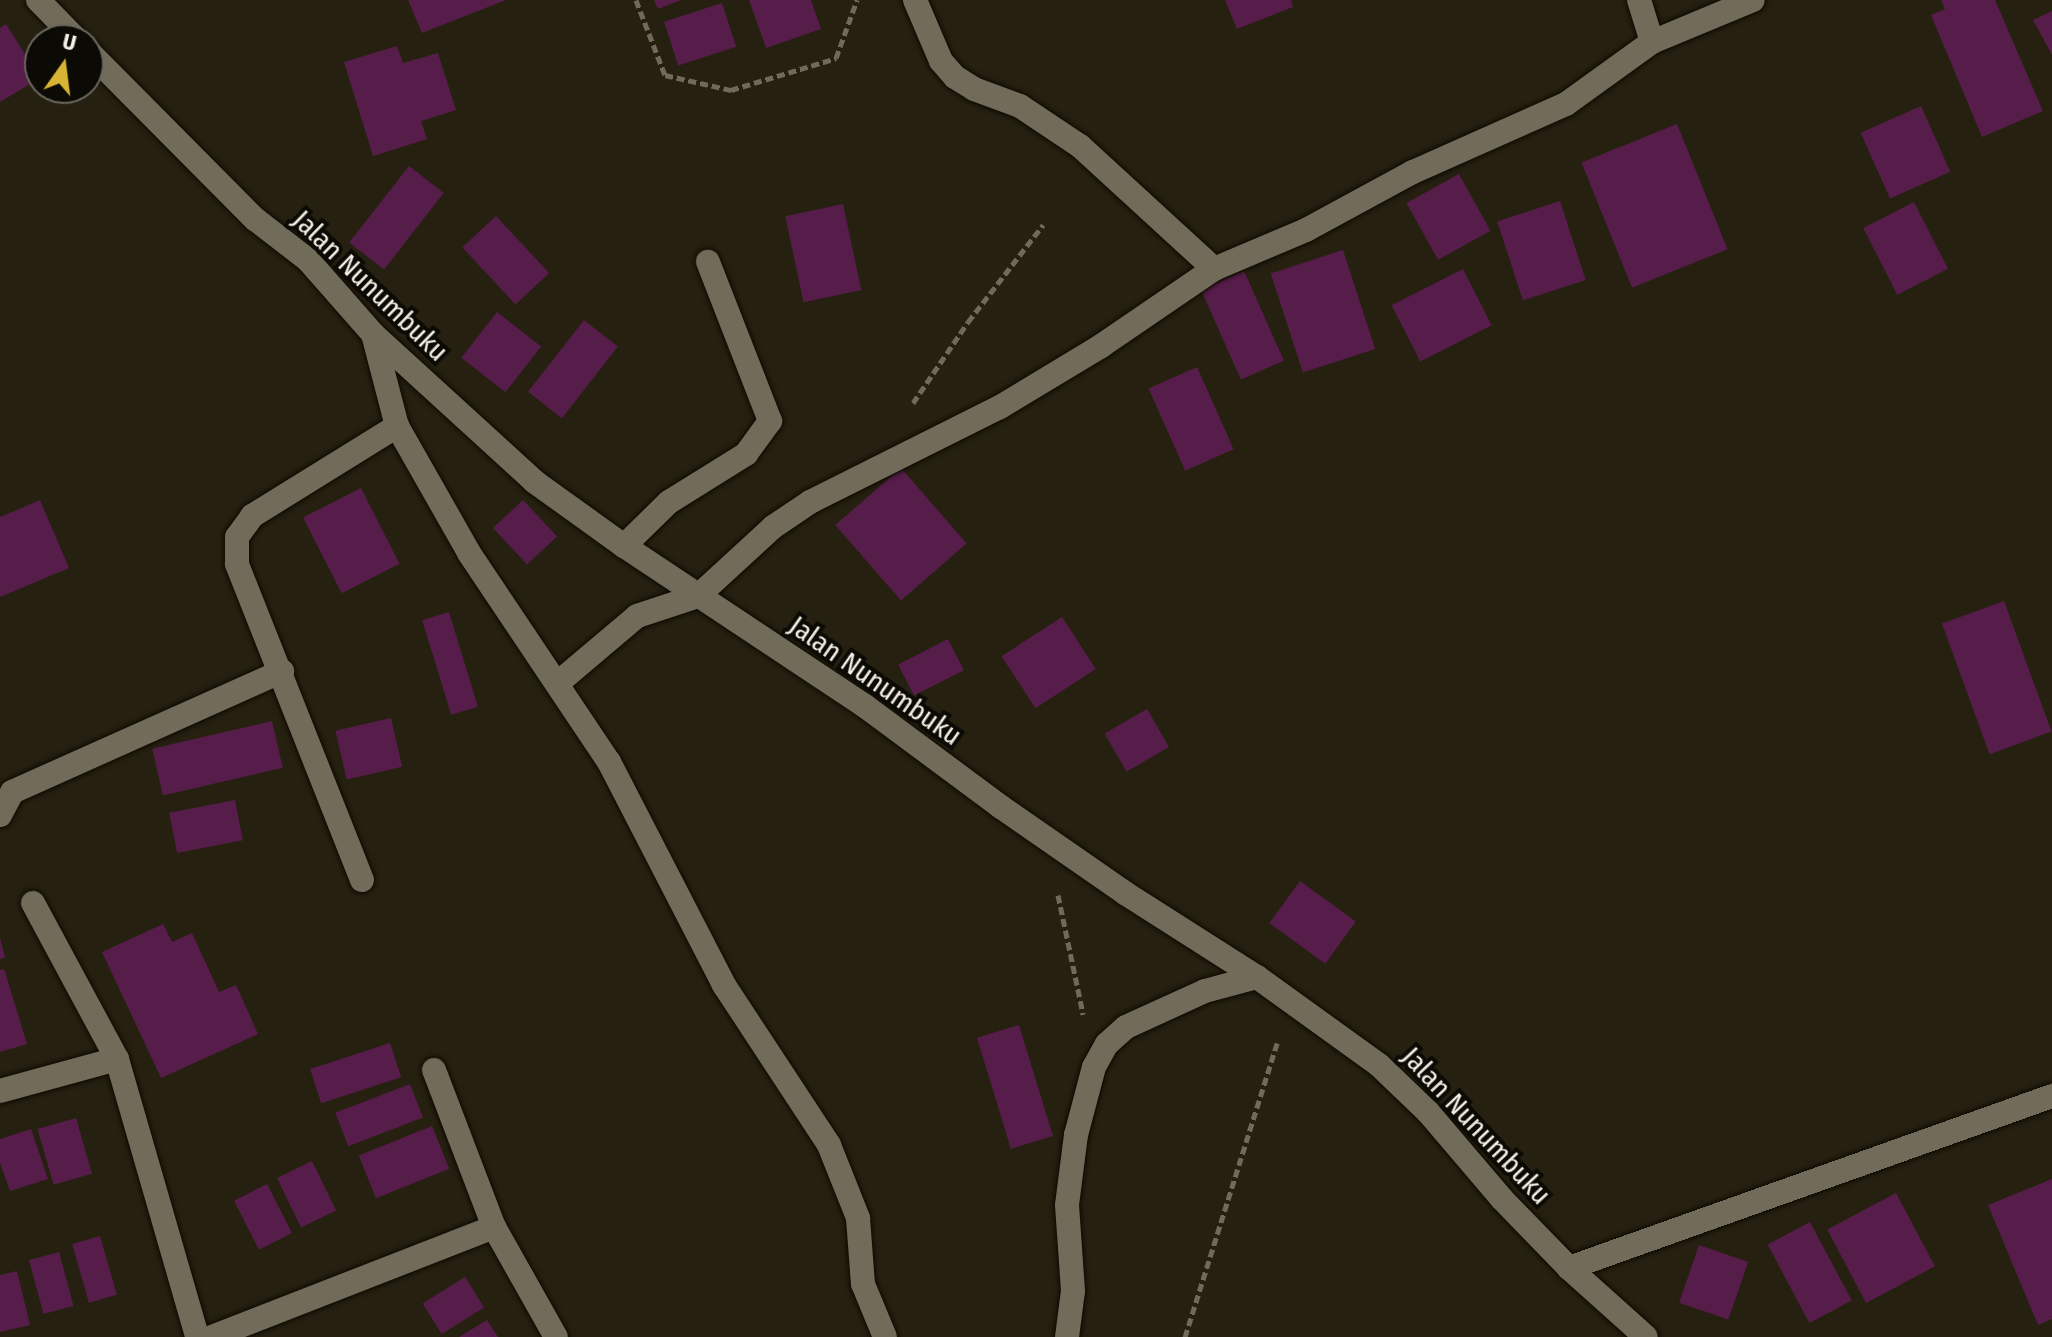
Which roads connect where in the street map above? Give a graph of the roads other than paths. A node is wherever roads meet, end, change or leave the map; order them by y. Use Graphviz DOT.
graph roads {
  1 [pos="38,0"];
  2 [pos="915,0"];
  3 [pos="1639,0"];
  4 [pos="1753,0"];
  5 [pos="61,24"];
  6 [pos="1652,42"];
  7 [pos="104,67"];
  8 [pos="708,262"];
  9 [pos="1214,269"];
  10 [pos="373,334"];
  11 [pos="397,426"];
  12 [pos="624,546"];
  13 [pos="698,596"];
  14 [pos="282,671"];
  15 [pos="559,682"];
  16 [pos="0,815"];
  17 [pos="362,880"];
  18 [pos="33,903"];
  19 [pos="1257,977"];
  20 [pos="117,1059"];
  21 [pos="434,1070"];
  22 [pos="0,1091"];
  23 [pos="2052,1096"];
  24 [pos="494,1227"];
  25 [pos="1569,1268"];
  26 [pos="197,1337"];
  27 [pos="212,1337"];
  28 [pos="556,1337"];
  29 [pos="885,1337"];
  30 [pos="1067,1337"];
  31 [pos="1646,1337"];
  1 -- 5 [label="street"];
  2 -- 9 [label="street"];
  3 -- 6 [label="street"];
  4 -- 6 [label="street"];
  6 -- 9 [label="street"];
  7 -- 10 [label="street, Jalan Nunumbuku"];
  8 -- 12 [label="street"];
  9 -- 13 [label="street"];
  10 -- 11 [label="street"];
  10 -- 12 [label="street, Jalan Nunumbuku"];
  11 -- 14 [label="street"];
  11 -- 15 [label="street"];
  12 -- 13 [label="street, Jalan Nunumbuku"];
  13 -- 15 [label="street"];
  13 -- 19 [label="street, Jalan Nunumbuku"];
  14 -- 16 [label="street"];
  14 -- 17 [label="street"];
  15 -- 29 [label="street"];
  18 -- 20 [label="street"];
  19 -- 25 [label="street, Jalan Nunumbuku"];
  19 -- 30 [label="street"];
  20 -- 22 [label="street"];
  20 -- 26 [label="street"];
  21 -- 24 [label="street"];
  23 -- 25 [label="street"];
  24 -- 27 [label="street"];
  24 -- 28 [label="street"];
  25 -- 31 [label="street, Jalan Nunumbuku"];
}
